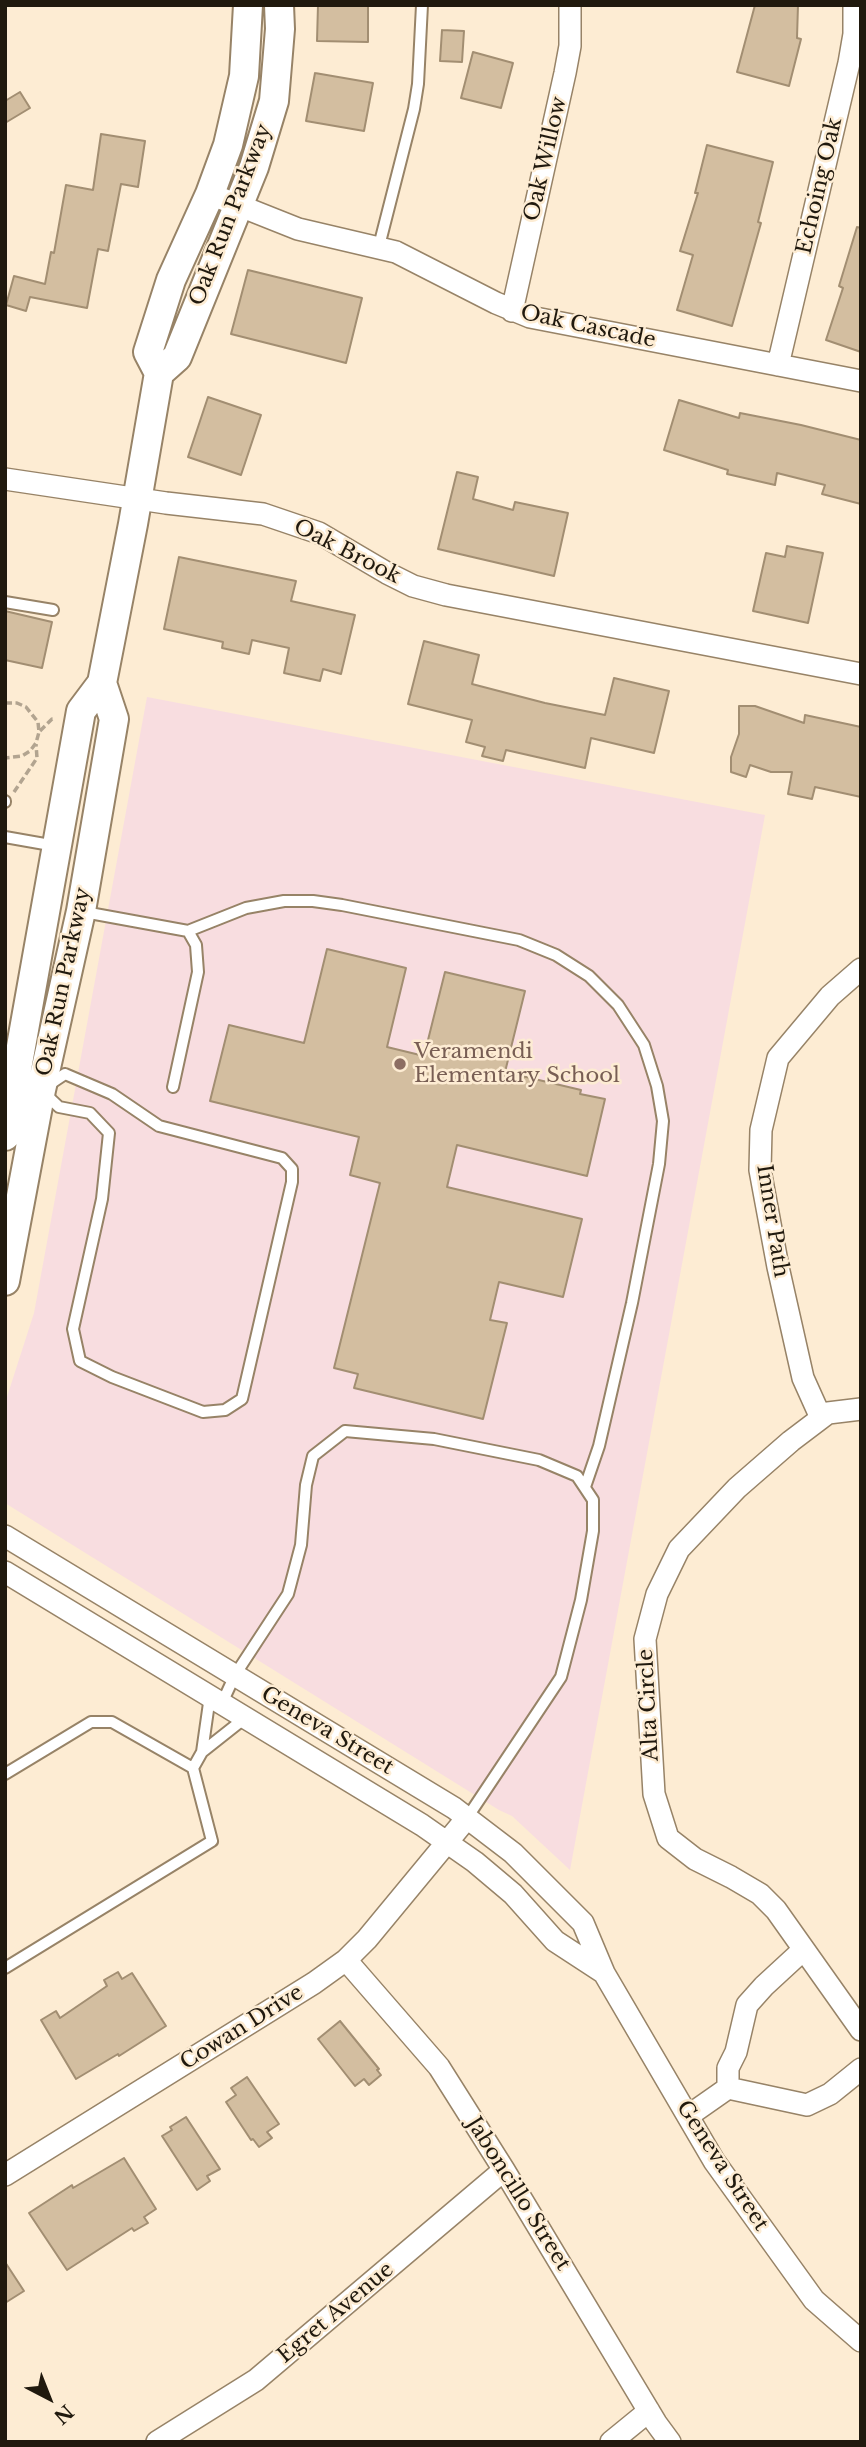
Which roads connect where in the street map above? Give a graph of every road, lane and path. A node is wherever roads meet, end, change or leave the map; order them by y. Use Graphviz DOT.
graph roads {
  1 [pos="248,5"];
  2 [pos="279,5"];
  3 [pos="422,5"];
  4 [pos="570,5"];
  5 [pos="854,5"];
  6 [pos="210,194"];
  7 [pos="239,207"];
  8 [pos="379,246"];
  9 [pos="512,311"];
  10 [pos="778,365"];
  11 [pos="159,373"];
  12 [pos="861,381"];
  13 [pos="5,479"];
  14 [pos="138,498"];
  15 [pos="5,602"];
  16 [pos="53,610"];
  17 [pos="861,674"];
  18 [pos="102,683"];
  19 [pos="5,703"];
  20 [pos="64,718"];
  21 [pos="38,732"];
  22 [pos="36,743"];
  23 [pos="5,758"];
  24 [pos="5,802"];
  25 [pos="5,837"];
  26 [pos="57,845"];
  27 [pos="81,911"];
  28 [pos="188,931"];
  29 [pos="861,969"];
  30 [pos="173,1087"];
  31 [pos="28,1088"];
  32 [pos="5,1136"];
  33 [pos="5,1281"];
  34 [pos="861,1409"];
  35 [pos="821,1418"];
  36 [pos="585,1487"];
  37 [pos="5,1536"];
  38 [pos="5,1572"];
  39 [pos="235,1675"];
  40 [pos="216,1700"];
  41 [pos="245,1718"];
  42 [pos="202,1752"];
  43 [pos="193,1768"];
  44 [pos="5,1774"];
  45 [pos="467,1818"];
  46 [pos="447,1843"];
  47 [pos="802,1951"];
  48 [pos="346,1960"];
  49 [pos="5,1968"];
  50 [pos="604,1973"];
  51 [pos="861,2031"];
  52 [pos="861,2069"];
  53 [pos="728,2088"];
  54 [pos="688,2116"];
  55 [pos="504,2170"];
  56 [pos="5,2175"];
  57 [pos="861,2342"];
  58 [pos="649,2411"];
  59 [pos="157,2442"];
  60 [pos="611,2442"];
  61 [pos="670,2442"];
  1 -- 6 [label="street, Oak Run Parkway"];
  2 -- 7 [label="street, Oak Run Parkway"];
  3 -- 8 [label="lane"];
  4 -- 9 [label="street, Oak Willow"];
  5 -- 10 [label="street, Echoing Oak"];
  6 -- 7 [label="street, Oak Cascade"];
  6 -- 11 [label="street, Oak Run Parkway"];
  7 -- 8 [label="street, Oak Cascade"];
  7 -- 11 [label="street, Oak Run Parkway"];
  8 -- 9 [label="street, Oak Cascade"];
  9 -- 10 [label="street, Oak Cascade"];
  10 -- 12 [label="street, Oak Cascade"];
  11 -- 14 [label="street, Oak Run Parkway"];
  13 -- 14 [label="street, Oak Brook"];
  14 -- 17 [label="street, Oak Brook"];
  14 -- 18 [label="street, Oak Run Parkway"];
  15 -- 16 [label="lane"];
  18 -- 26 [label="street, Oak Run Parkway"];
  18 -- 27 [label="street, Oak Run Parkway"];
  19 -- 21 [label="path"];
  20 -- 21 [label="path"];
  21 -- 22 [label="path"];
  22 -- 23 [label="path"];
  22 -- 24 [label="path"];
  25 -- 26 [label="lane"];
  26 -- 31 [label="street, Oak Run Parkway"];
  27 -- 28 [label="lane"];
  27 -- 31 [label="street, Oak Run Parkway"];
  28 -- 30 [label="lane"];
  28 -- 36 [label="lane"];
  29 -- 35 [label="street, Inner Path"];
  31 -- 31 [label="lane"];
  31 -- 32 [label="street, Oak Run Parkway"];
  31 -- 33 [label="street, Oak Run Parkway"];
  34 -- 35 [label="street, Alta Circle"];
  35 -- 47 [label="street, Alta Circle"];
  36 -- 39 [label="lane"];
  36 -- 45 [label="lane"];
  37 -- 39 [label="street, Geneva Street"];
  38 -- 40 [label="street, Geneva Street"];
  39 -- 40 [label="lane"];
  39 -- 45 [label="street, Geneva Street"];
  40 -- 41 [label="street, Geneva Street"];
  40 -- 42 [label="lane"];
  41 -- 42 [label="lane"];
  41 -- 46 [label="street, Geneva Street"];
  42 -- 43 [label="lane"];
  43 -- 44 [label="lane"];
  43 -- 49 [label="lane"];
  45 -- 46 [label="street, Cowan Drive"];
  45 -- 50 [label="street, Geneva Street"];
  46 -- 48 [label="street, Cowan Drive"];
  46 -- 50 [label="street, Geneva Street"];
  47 -- 51 [label="street, Alta Circle"];
  47 -- 53 [label="street"];
  48 -- 55 [label="street, Jaboncillo Street"];
  48 -- 56 [label="street, Cowan Drive"];
  50 -- 54 [label="street, Geneva Street"];
  52 -- 53 [label="street"];
  53 -- 54 [label="street"];
  54 -- 57 [label="street, Geneva Street"];
  55 -- 58 [label="street, Jaboncillo Street"];
  55 -- 59 [label="street, Egret Avenue"];
  58 -- 60 [label="street"];
  58 -- 61 [label="street, Jaboncillo Street"];
}
